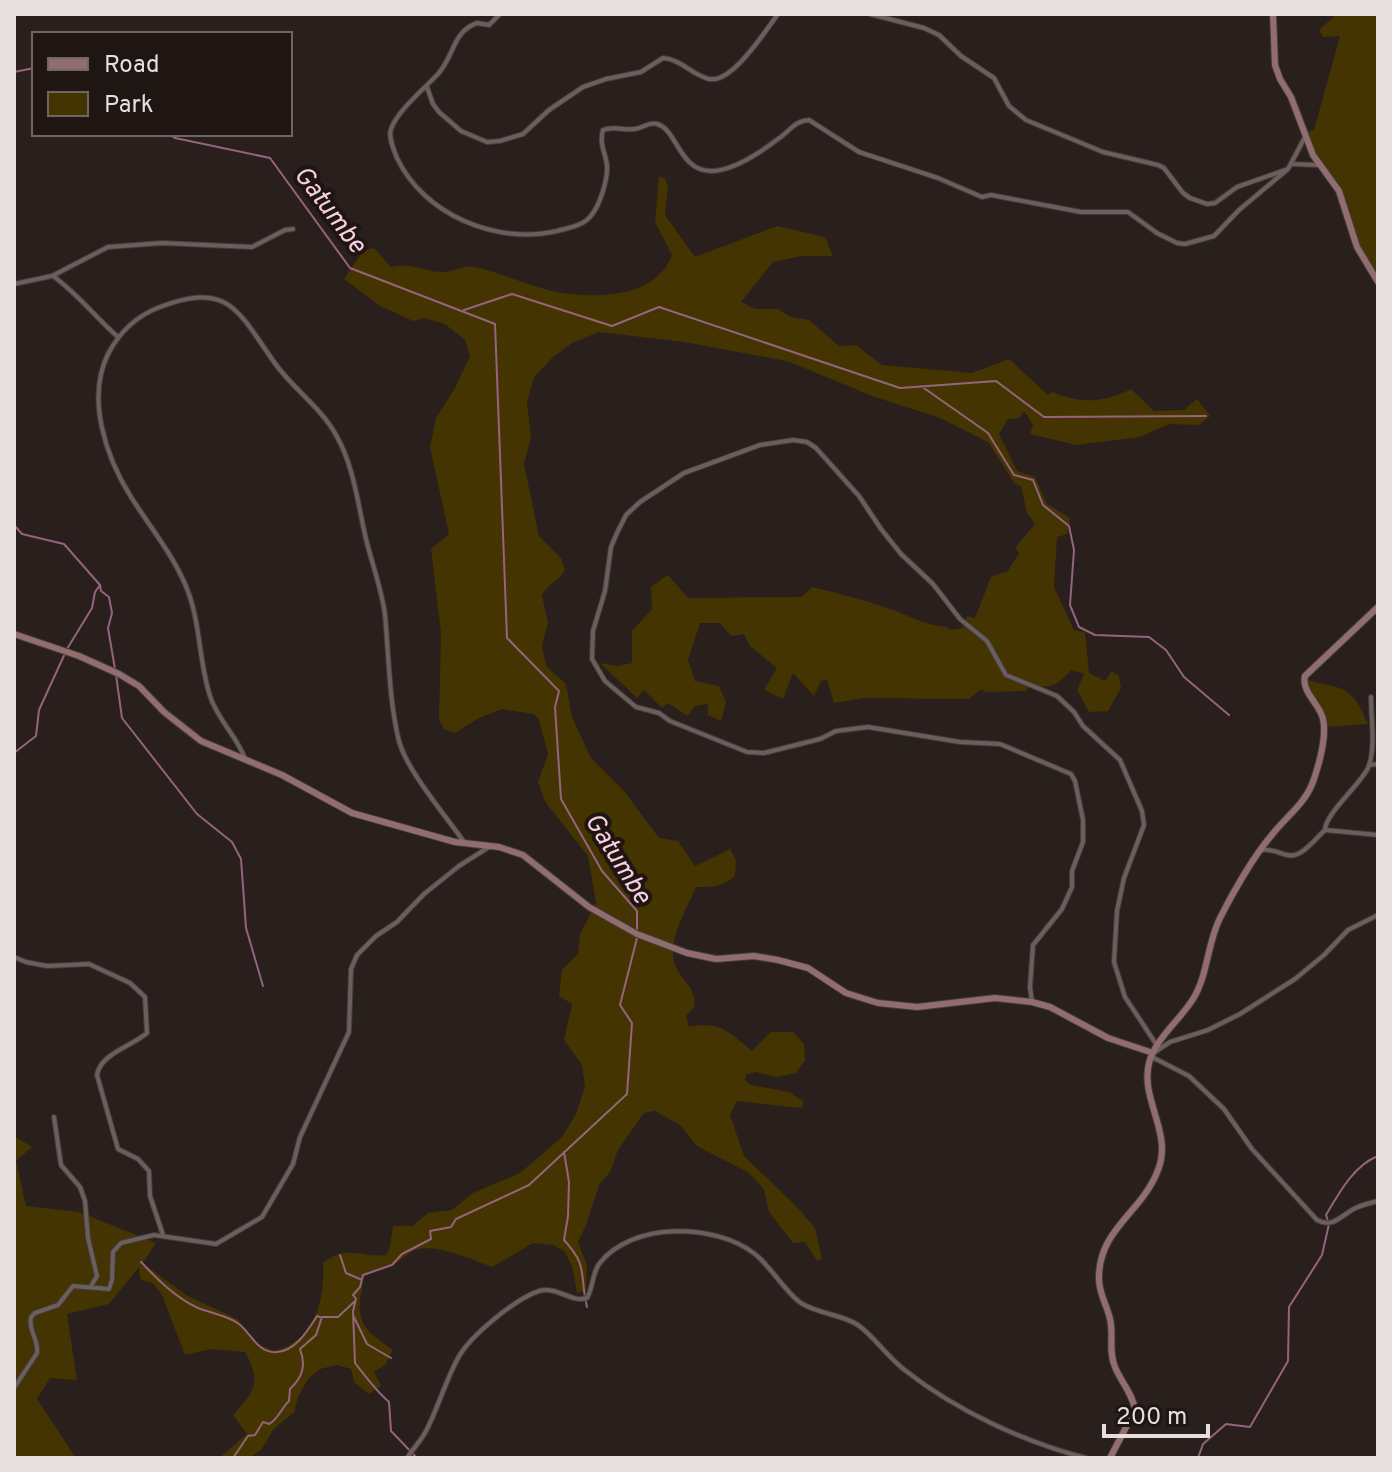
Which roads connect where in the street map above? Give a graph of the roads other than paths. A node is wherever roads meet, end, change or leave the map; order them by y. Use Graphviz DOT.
graph roads {
  1 [pos="500,14"];
  2 [pos="778,14"];
  3 [pos="870,14"];
  4 [pos="1273,14"];
  5 [pos="427,87"];
  6 [pos="1305,137"];
  7 [pos="1322,166"];
  8 [pos="1290,167"];
  9 [pos="293,229"];
  10 [pos="52,276"];
  11 [pos="1378,282"];
  12 [pos="14,284"];
  13 [pos="118,337"];
  14 [pos="1378,607"];
  15 [pos="14,634"];
  16 [pos="1371,697"];
  17 [pos="245,759"];
  18 [pos="1378,764"];
  19 [pos="1369,765"];
  20 [pos="1325,830"];
  21 [pos="1378,835"];
  22 [pos="466,844"];
  23 [pos="490,846"];
  24 [pos="1261,850"];
  25 [pos="1378,915"];
  26 [pos="14,957"];
  27 [pos="1032,1002"];
  28 [pos="1154,1052"];
  29 [pos="54,1117"];
  30 [pos="1378,1201"];
  31 [pos="163,1235"];
  32 [pos="91,1286"];
  33 [pos="14,1388"];
  34 [pos="410,1454"];
  35 [pos="1086,1458"];
  36 [pos="1110,1458"];
  1 -- 5 [label="street"];
  2 -- 5 [label="street"];
  3 -- 8 [label="street"];
  4 -- 6 [label="main road"];
  5 -- 8 [label="street"];
  6 -- 7 [label="main road"];
  6 -- 8 [label="street"];
  7 -- 8 [label="street"];
  7 -- 11 [label="main road"];
  9 -- 10 [label="street"];
  10 -- 12 [label="street"];
  10 -- 13 [label="street"];
  13 -- 17 [label="street"];
  13 -- 22 [label="street"];
  14 -- 24 [label="main road"];
  15 -- 17 [label="main road"];
  16 -- 19 [label="street"];
  17 -- 22 [label="main road"];
  18 -- 19 [label="street"];
  19 -- 20 [label="street"];
  20 -- 21 [label="street"];
  20 -- 24 [label="street"];
  22 -- 23 [label="main road"];
  23 -- 27 [label="main road"];
  23 -- 31 [label="street"];
  24 -- 28 [label="main road"];
  25 -- 28 [label="street"];
  26 -- 31 [label="street"];
  27 -- 28 [label="main road"];
  27 -- 28 [label="street"];
  28 -- 30 [label="street"];
  28 -- 36 [label="main road"];
  29 -- 32 [label="street"];
  31 -- 32 [label="street"];
  32 -- 33 [label="street"];
  34 -- 35 [label="street"];
}
